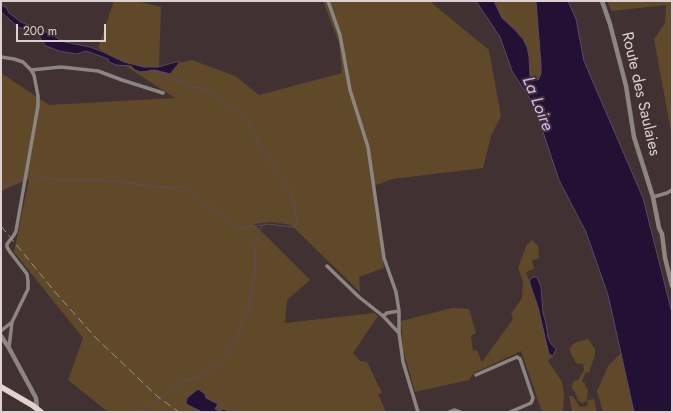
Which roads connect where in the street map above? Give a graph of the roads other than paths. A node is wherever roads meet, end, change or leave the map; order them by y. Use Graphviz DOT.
graph roads {
  1 [pos="328,1"];
  2 [pos="602,1"];
  3 [pos="1,57"];
  4 [pos="32,70"];
  5 [pos="163,93"];
  6 [pos="672,190"];
  7 [pos="653,197"];
  8 [pos="327,266"];
  9 [pos="672,286"];
  10 [pos="399,312"];
  11 [pos="383,316"];
  12 [pos="12,322"];
  13 [pos="1,331"];
  14 [pos="399,333"];
  15 [pos="1,336"];
  16 [pos="9,348"];
  17 [pos="476,375"];
  18 [pos="1,387"];
  19 [pos="39,410"];
  20 [pos="418,412"];
  21 [pos="449,412"];
  22 [pos="460,412"];
  23 [pos="510,412"];
  1 -- 10 [label="street"];
  2 -- 7 [label="street, Route des Saulaies"];
  3 -- 4 [label="street"];
  4 -- 5 [label="street"];
  4 -- 12 [label="street"];
  6 -- 7 [label="street"];
  7 -- 9 [label="street, Route des Saulaies"];
  8 -- 11 [label="street"];
  10 -- 11 [label="street"];
  10 -- 14 [label="street"];
  11 -- 14 [label="street"];
  12 -- 13 [label="street"];
  12 -- 16 [label="street"];
  14 -- 20 [label="street"];
  15 -- 16 [label="street"];
  16 -- 19 [label="street"];
  17 -- 23 [label="street"];
  18 -- 19 [label="main road"];
  21 -- 22 [label="street"];
}
